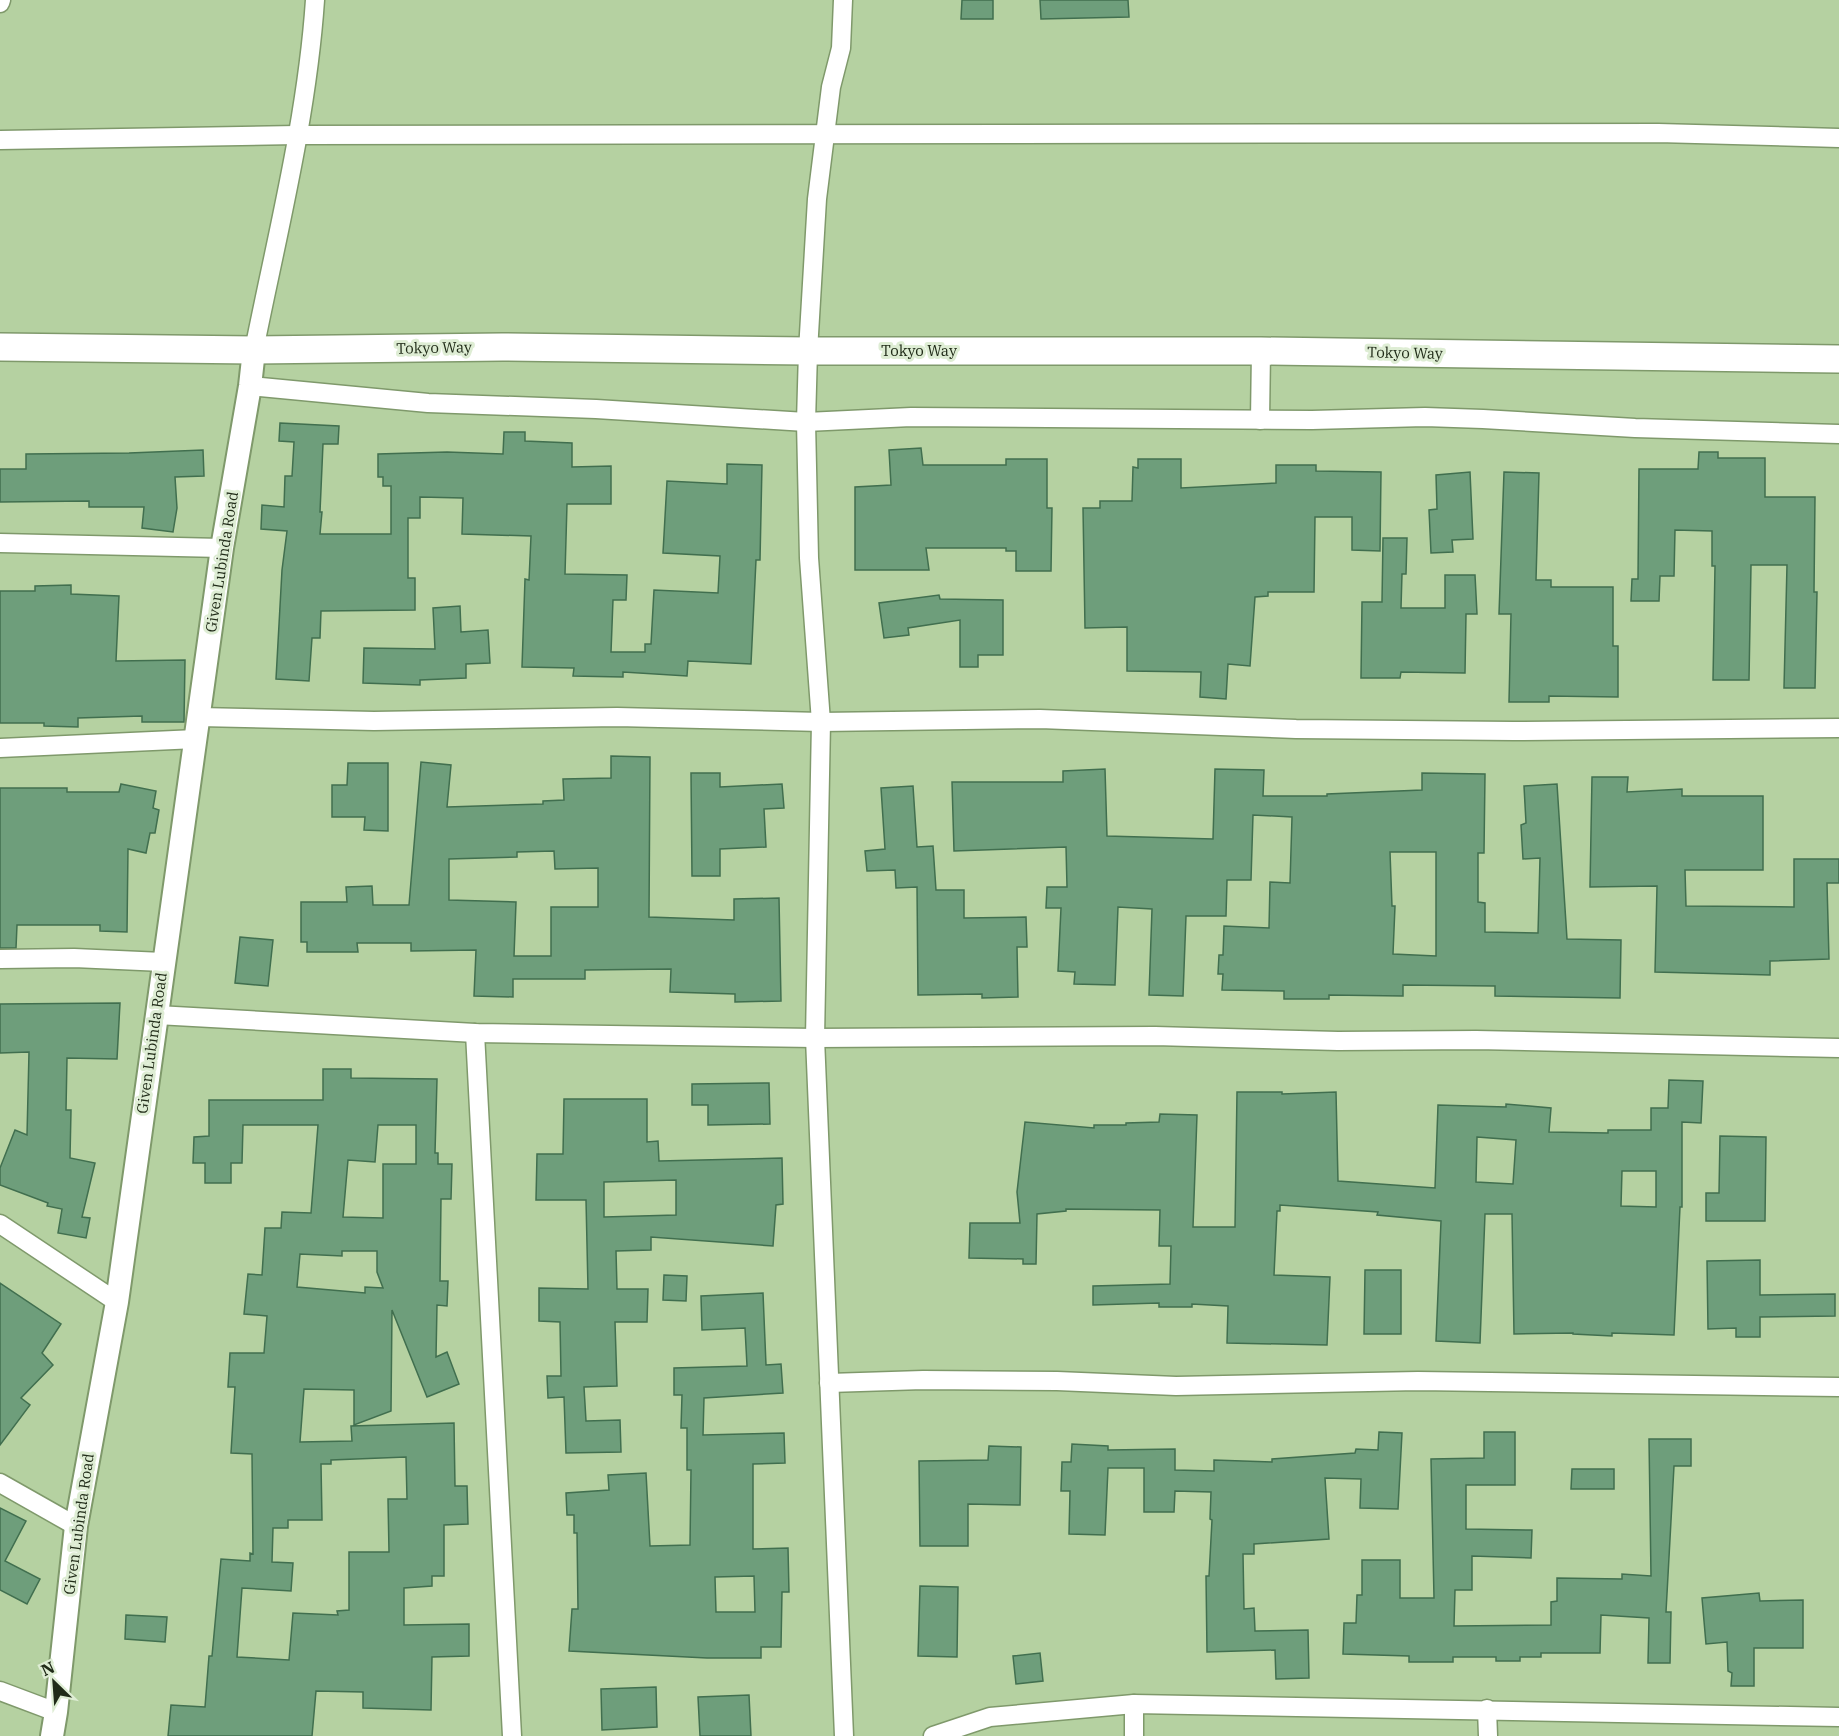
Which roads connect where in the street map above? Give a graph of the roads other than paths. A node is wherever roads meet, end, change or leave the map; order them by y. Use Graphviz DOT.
graph roads {
  1 [pos="315,0"];
  2 [pos="843,0"];
  3 [pos="297,135"];
  4 [pos="824,135"];
  5 [pos="1839,138"];
  6 [pos="0,140"];
  7 [pos="0,347"];
  8 [pos="254,350"];
  9 [pos="808,351"];
  10 [pos="1261,351"];
  11 [pos="1839,359"];
  12 [pos="250,386"];
  13 [pos="1260,420"];
  14 [pos="806,422"];
  15 [pos="1839,434"];
  16 [pos="0,543"];
  17 [pos="222,548"];
  18 [pos="821,722"];
  19 [pos="198,728"];
  20 [pos="1839,728"];
  21 [pos="0,748"];
  22 [pos="0,959"];
  23 [pos="163,962"];
  24 [pos="157,1015"];
  25 [pos="475,1034"];
  26 [pos="815,1038"];
  27 [pos="1839,1048"];
  28 [pos="0,1224"];
  29 [pos="117,1302"];
  30 [pos="829,1383"];
  31 [pos="1839,1387"];
  32 [pos="0,1484"];
  33 [pos="76,1526"];
  34 [pos="0,1691"];
  35 [pos="1134,1704"];
  36 [pos="1487,1709"];
  37 [pos="56,1712"];
  38 [pos="1839,1717"];
  39 [pos="52,1736"];
  40 [pos="512,1736"];
  41 [pos="844,1736"];
  42 [pos="933,1736"];
  43 [pos="1134,1736"];
  44 [pos="1488,1736"];
  1 -- 3 [label="street"];
  2 -- 4 [label="street"];
  3 -- 4 [label="street"];
  3 -- 6 [label="street"];
  3 -- 8 [label="street"];
  4 -- 5 [label="street"];
  4 -- 9 [label="street"];
  7 -- 8 [label="main road, Tokyo Way"];
  8 -- 9 [label="main road, Tokyo Way"];
  8 -- 12 [label="street, Given Lubinda Road"];
  9 -- 10 [label="main road, Tokyo Way"];
  9 -- 14 [label="street"];
  10 -- 11 [label="main road, Tokyo Way"];
  10 -- 13 [label="street"];
  12 -- 14 [label="street"];
  12 -- 17 [label="street, Given Lubinda Road"];
  13 -- 14 [label="street"];
  13 -- 15 [label="street"];
  14 -- 18 [label="street"];
  16 -- 17 [label="street"];
  17 -- 19 [label="street, Given Lubinda Road"];
  18 -- 19 [label="street"];
  18 -- 20 [label="street"];
  18 -- 26 [label="street"];
  19 -- 21 [label="street"];
  19 -- 23 [label="street, Given Lubinda Road"];
  22 -- 23 [label="street"];
  23 -- 24 [label="street, Given Lubinda Road"];
  24 -- 25 [label="street"];
  24 -- 29 [label="street, Given Lubinda Road"];
  25 -- 26 [label="street"];
  25 -- 40 [label="street"];
  26 -- 27 [label="street"];
  26 -- 30 [label="street"];
  28 -- 29 [label="street"];
  29 -- 33 [label="street, Given Lubinda Road"];
  30 -- 31 [label="street"];
  30 -- 41 [label="street"];
  32 -- 33 [label="street"];
  33 -- 37 [label="street, Given Lubinda Road"];
  34 -- 37 [label="street"];
  35 -- 36 [label="street"];
  35 -- 42 [label="street"];
  35 -- 43 [label="street"];
  36 -- 38 [label="street"];
  36 -- 44 [label="street"];
  37 -- 39 [label="street, Given Lubinda Road"];
}
